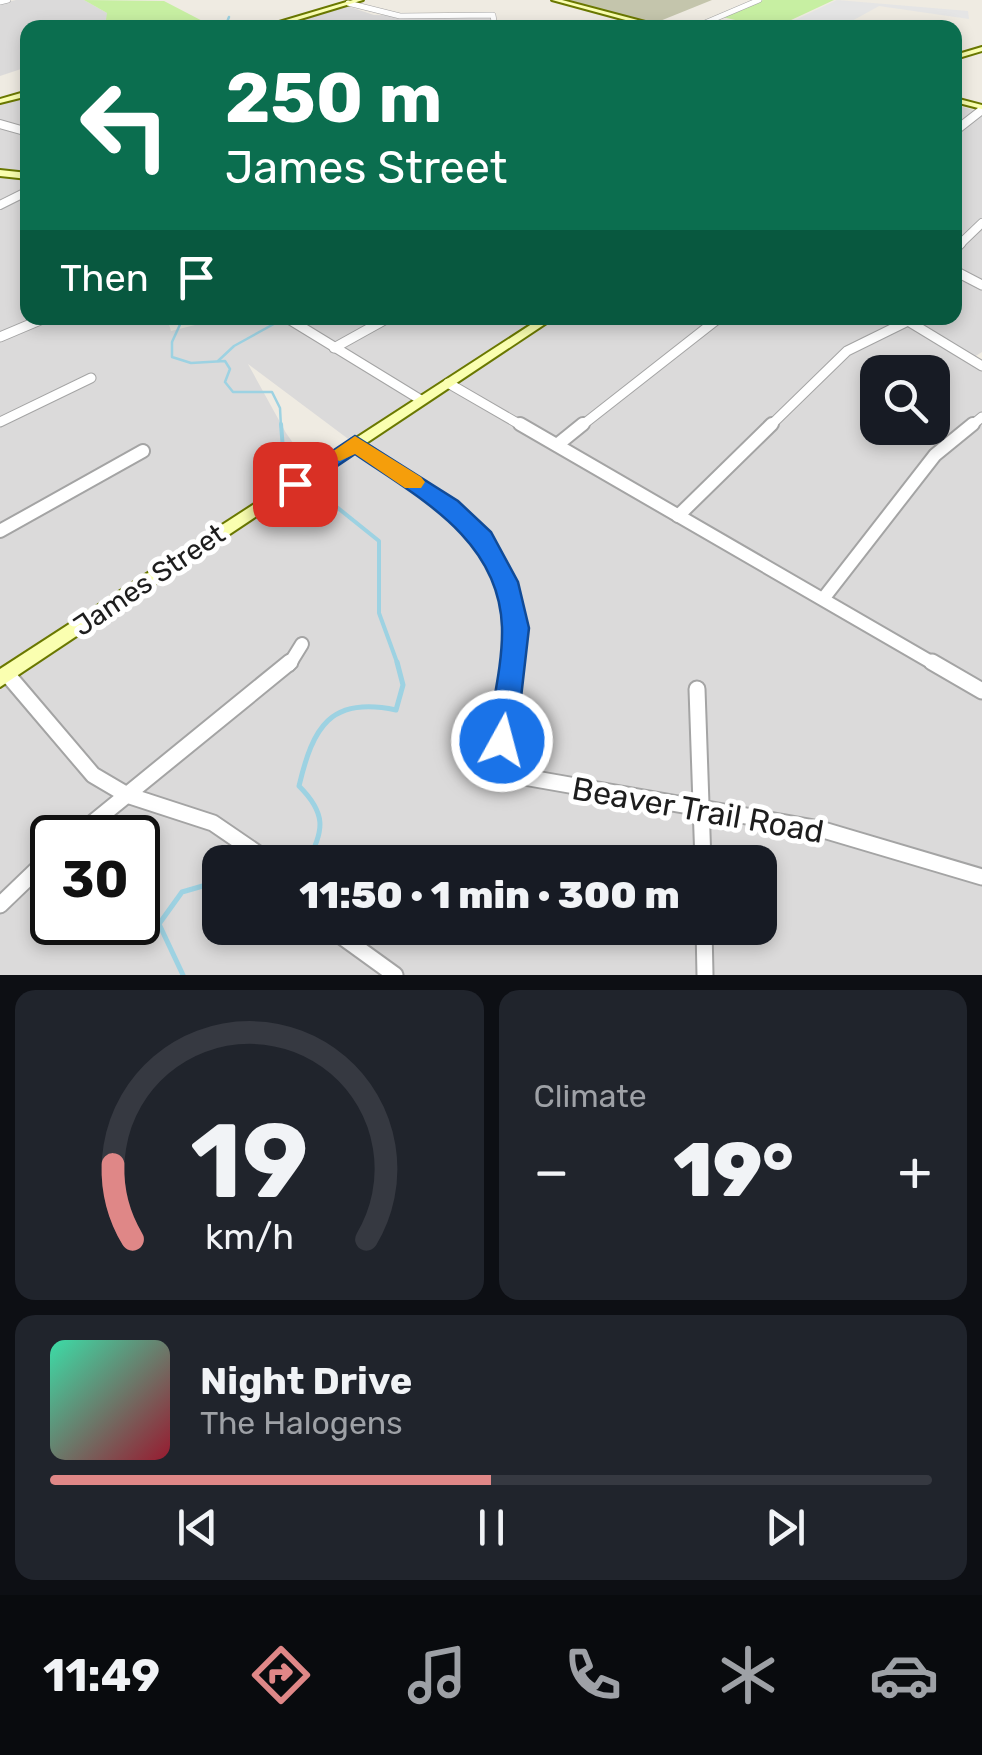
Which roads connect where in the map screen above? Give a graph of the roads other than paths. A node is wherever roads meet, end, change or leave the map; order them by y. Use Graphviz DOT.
graph roads {
  1 [pos="8,0"];
  2 [pos="360,0"];
  3 [pos="555,0"];
  4 [pos="759,0"];
  5 [pos="0,2"];
  6 [pos="348,3"];
  7 [pos="296,20"];
  8 [pos="493,20"];
  9 [pos="636,20"];
  10 [pos="712,20"];
  11 [pos="982,108"];
  12 [pos="964,124"];
  13 [pos="982,129"];
  14 [pos="982,222"];
  15 [pos="962,242"];
  16 [pos="28,325"];
  17 [pos="298,325"];
  18 [pos="375,325"];
  19 [pos="537,325"];
  20 [pos="711,325"];
  21 [pos="895,325"];
  22 [pos="916,325"];
  23 [pos="0,337"];
  24 [pos="334,348"];
  25 [pos="982,353"];
  26 [pos="970,358"];
  27 [pos="982,366"];
  28 [pos="91,378"];
  29 [pos="448,383"];
  30 [pos="421,400"];
  31 [pos="982,418"];
  32 [pos="0,422"];
  33 [pos="355,444"];
  34 [pos="557,446"];
  35 [pos="143,451"];
  36 [pos="678,516"];
  37 [pos="0,531"];
  38 [pos="823,599"];
  39 [pos="302,644"];
  40 [pos="4,676"];
  41 [pos="697,689"];
  42 [pos="982,691"];
  43 [pos="127,796"];
  44 [pos="702,810"];
  45 [pos="103,815"];
  46 [pos="249,845"];
  47 [pos="702,845"];
  48 [pos="30,873"];
  49 [pos="982,877"];
  50 [pos="0,905"];
  51 [pos="354,945"];
  52 [pos="704,945"];
  53 [pos="396,975"];
  54 [pos="705,975"];
  1 -- 5 [label="street"];
  2 -- 6 [label="street"];
  3 -- 9 [label="street"];
  4 -- 10 [label="street"];
  6 -- 7 [label="street"];
  6 -- 8 [label="street"];
  11 -- 12 [label="street"];
  12 -- 13 [label="street"];
  14 -- 15 [label="street"];
  16 -- 23 [label="street"];
  17 -- 24 [label="street"];
  18 -- 24 [label="street"];
  19 -- 29 [label="street, James Street"];
  20 -- 34 [label="street"];
  21 -- 36 [label="street"];
  22 -- 26 [label="street"];
  24 -- 30 [label="street"];
  25 -- 26 [label="street"];
  26 -- 27 [label="street"];
  28 -- 32 [label="street"];
  29 -- 30 [label="street, James Street"];
  29 -- 34 [label="street"];
  30 -- 33 [label="street, James Street"];
  31 -- 38 [label="street"];
  33 -- 40 [label="street, James Street"];
  33 -- 44 [label="street, Beaver Trail Road"];
  34 -- 36 [label="street"];
  35 -- 37 [label="street"];
  36 -- 38 [label="street"];
  38 -- 42 [label="street"];
  39 -- 43 [label="street"];
  40 -- 43 [label="street"];
  41 -- 44 [label="street"];
  43 -- 45 [label="street"];
  43 -- 46 [label="street"];
  44 -- 47 [label="street"];
  44 -- 49 [label="street, Beaver Trail Road"];
  48 -- 50 [label="street"];
  51 -- 53 [label="street"];
  52 -- 54 [label="street"];
}
